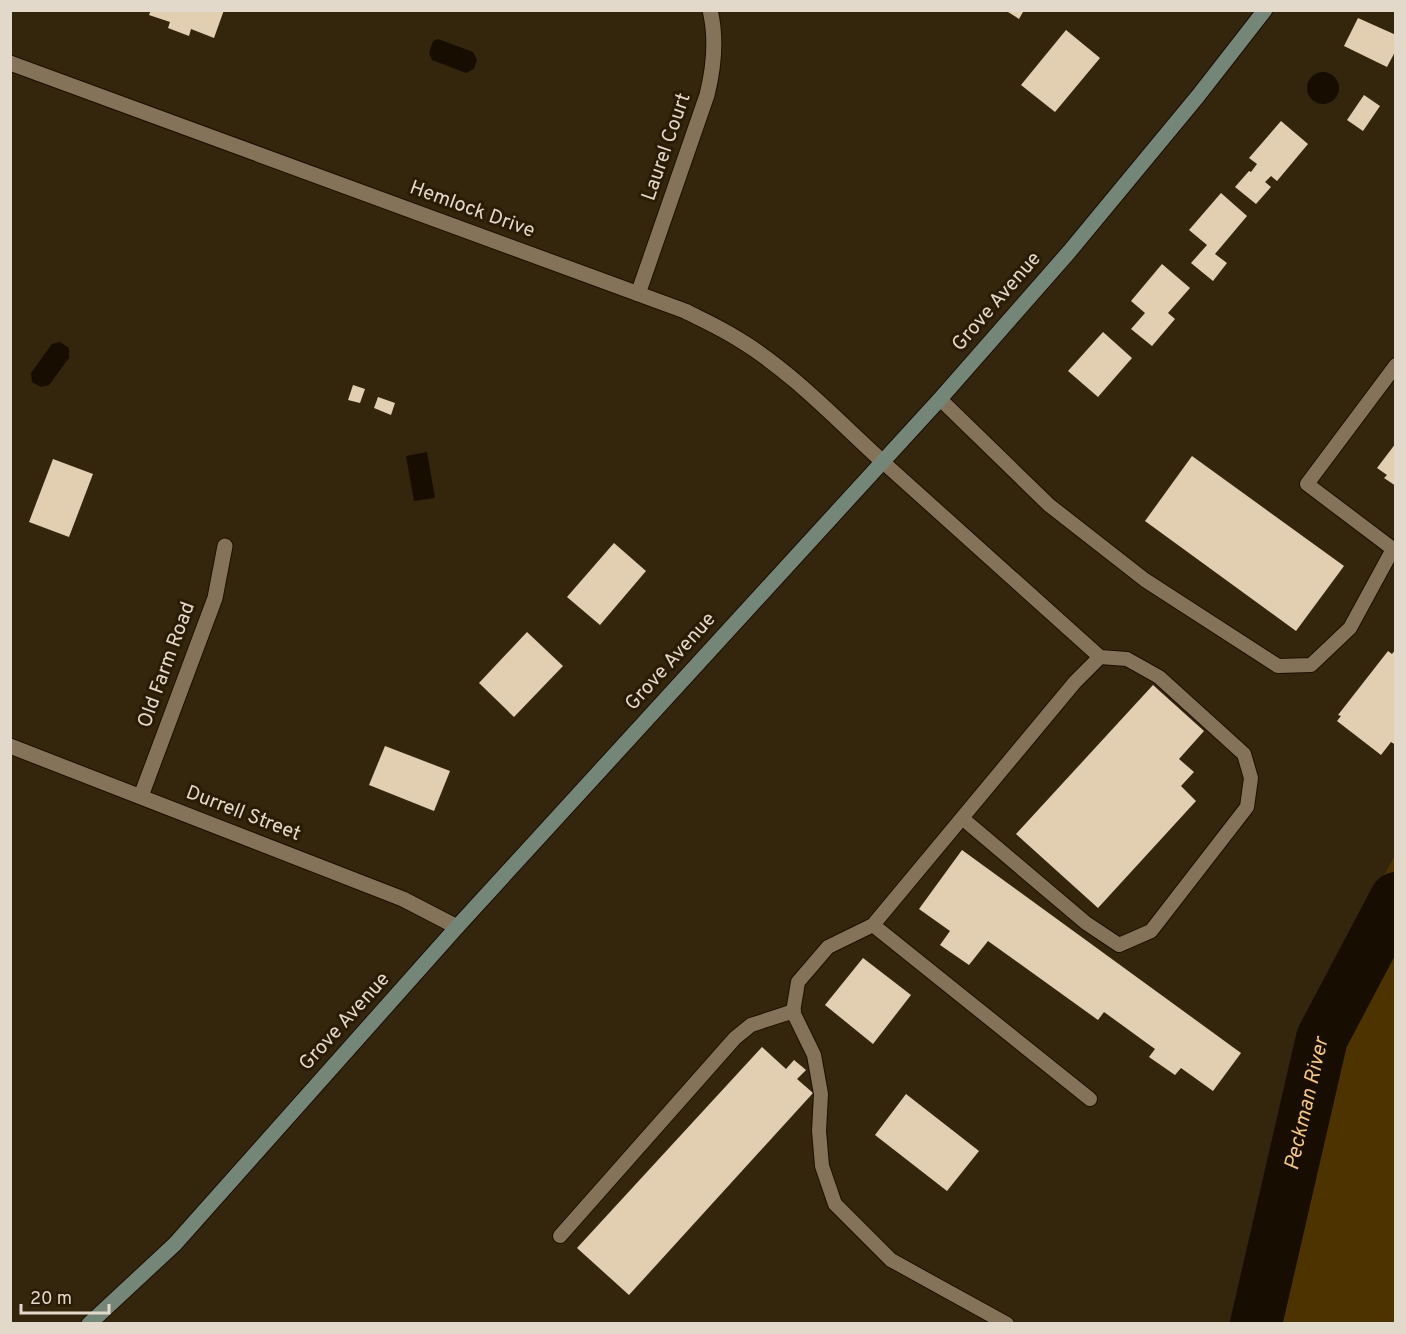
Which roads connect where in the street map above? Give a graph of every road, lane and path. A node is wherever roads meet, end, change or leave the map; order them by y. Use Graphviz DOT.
graph roads {
  1 [pos="710,10"];
  2 [pos="1265,10"];
  3 [pos="10,63"];
  4 [pos="638,294"];
  5 [pos="1395,365"];
  6 [pos="940,399"];
  7 [pos="883,462"];
  8 [pos="225,546"];
  9 [pos="1394,549"];
  10 [pos="1100,657"];
  11 [pos="10,746"];
  12 [pos="141,796"];
  13 [pos="962,818"];
  14 [pos="873,926"];
  15 [pos="457,927"];
  16 [pos="794,1011"];
  17 [pos="1090,1099"];
  18 [pos="560,1236"];
  19 [pos="89,1323"];
  20 [pos="1007,1323"];
  1 -- 4 [label="street, Laurel Court"];
  2 -- 6 [label="street, Grove Avenue"];
  3 -- 4 [label="street, Hemlock Drive"];
  4 -- 7 [label="street, Hemlock Drive"];
  5 -- 9 [label="lane"];
  6 -- 7 [label="street, Grove Avenue"];
  6 -- 9 [label="lane"];
  7 -- 10 [label="lane"];
  7 -- 15 [label="street, Grove Avenue"];
  8 -- 12 [label="street, Old Farm Road"];
  10 -- 13 [label="lane"];
  10 -- 13 [label="lane"];
  11 -- 12 [label="street, Durrell Street"];
  12 -- 15 [label="street, Durrell Street"];
  13 -- 14 [label="lane"];
  14 -- 16 [label="lane"];
  14 -- 17 [label="lane"];
  15 -- 19 [label="street, Grove Avenue"];
  16 -- 18 [label="lane"];
  16 -- 20 [label="lane"];
}
